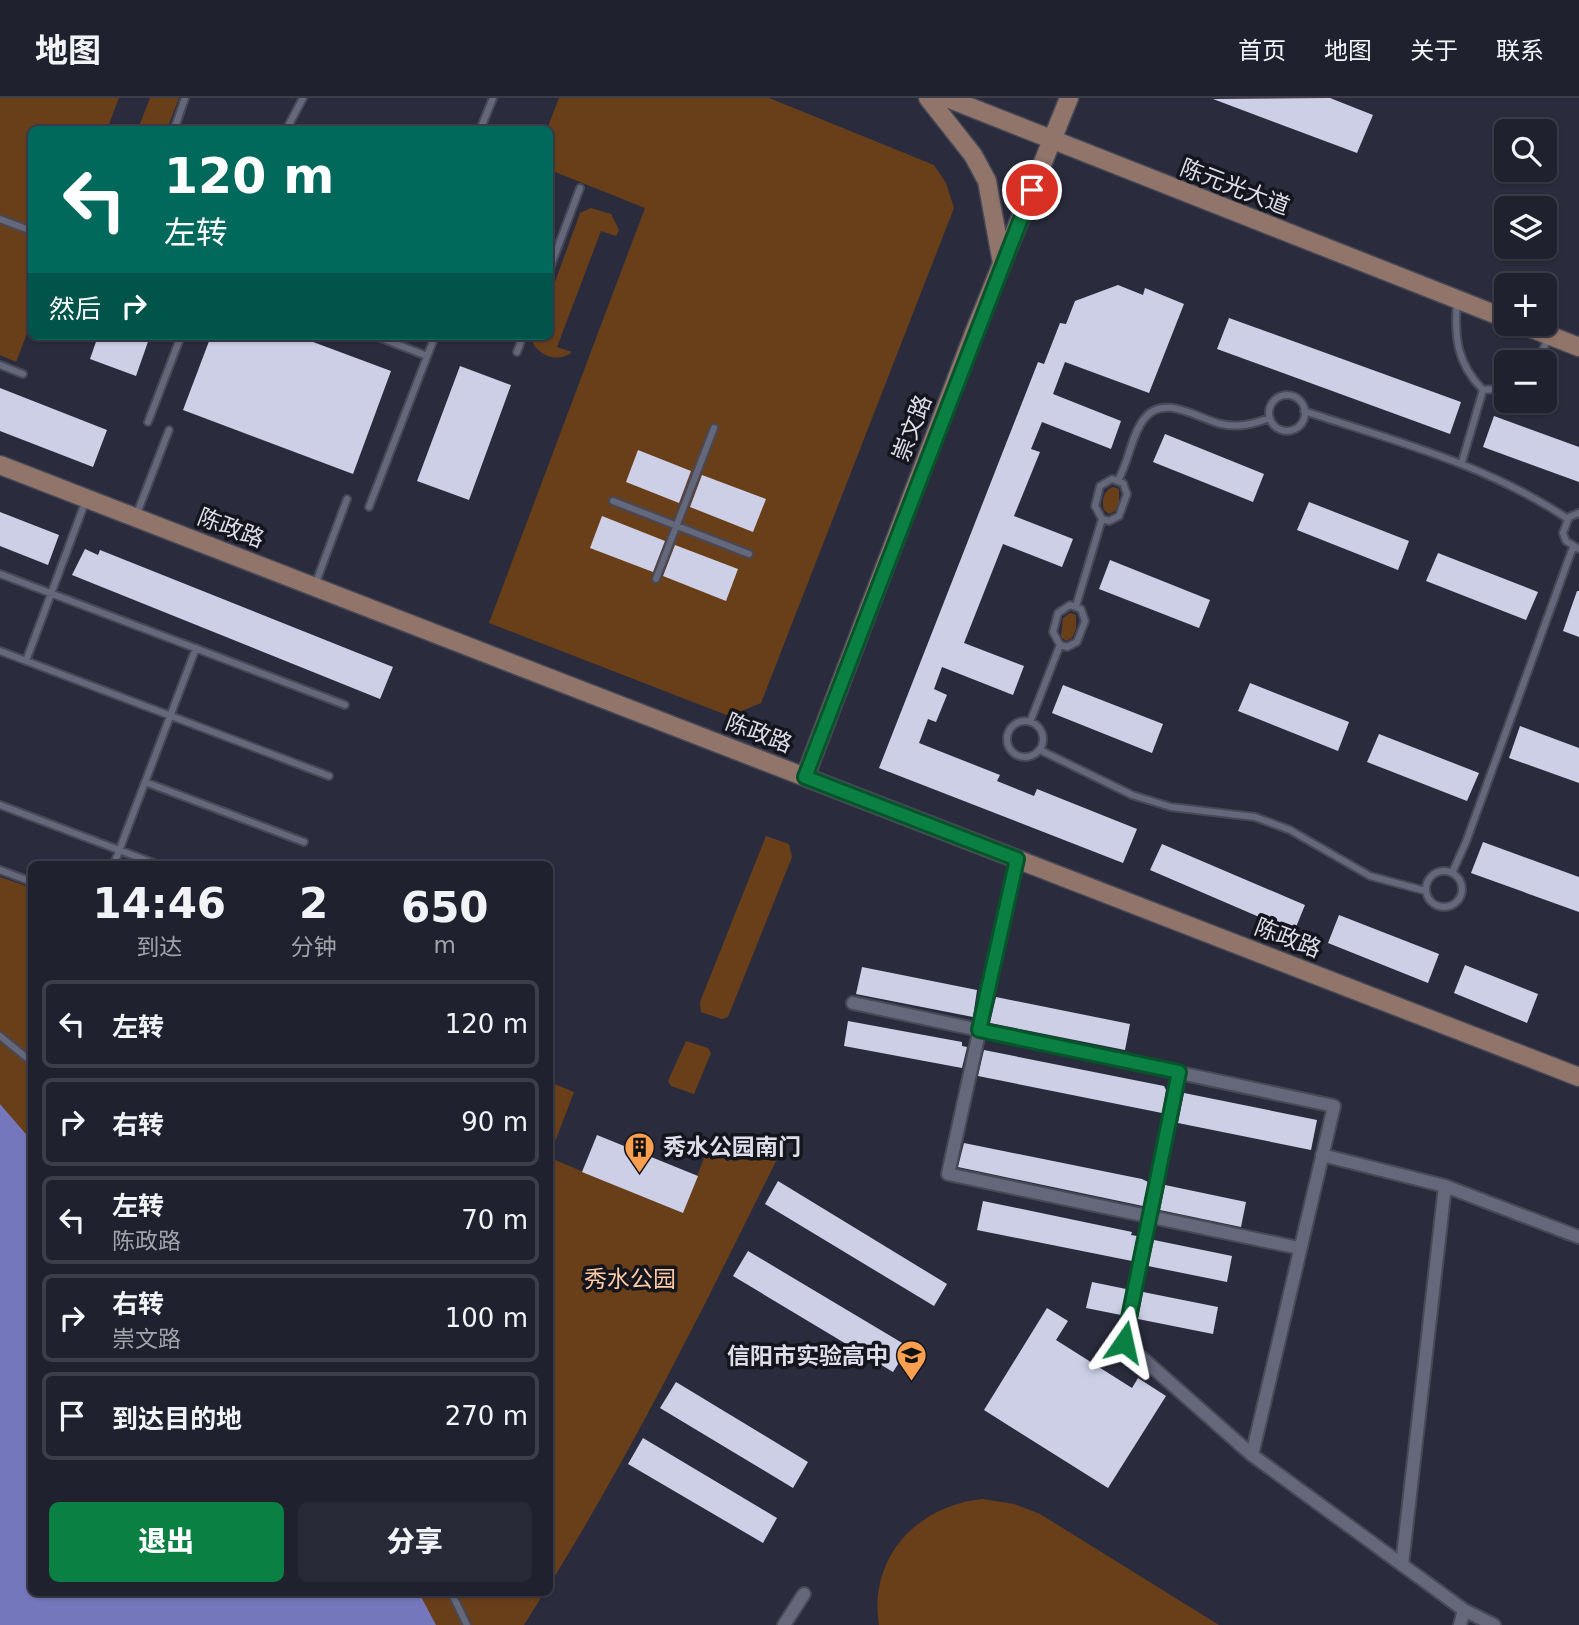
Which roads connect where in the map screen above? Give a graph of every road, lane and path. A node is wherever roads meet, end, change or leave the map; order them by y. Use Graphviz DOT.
graph roads {
  1 [pos="185,98"];
  2 [pos="303,98"];
  3 [pos="493,98"];
  4 [pos="928,98"];
  5 [pos="947,98"];
  6 [pos="1069,98"];
  7 [pos="175,126"];
  8 [pos="288,126"];
  9 [pos="482,126"];
  10 [pos="1052,140"];
  11 [pos="580,188"];
  12 [pos="0,219"];
  13 [pos="28,230"];
  14 [pos="553,260"];
  15 [pos="1002,263"];
  16 [pos="1457,299"];
  17 [pos="1494,314"];
  18 [pos="1552,336"];
  19 [pos="179,340"];
  20 [pos="386,340"];
  21 [pos="433,340"];
  22 [pos="522,340"];
  23 [pos="1579,347"];
  24 [pos="517,352"];
  25 [pos="427,356"];
  26 [pos="0,365"];
  27 [pos="23,374"];
  28 [pos="1494,389"];
  29 [pos="1483,390"];
  30 [pos="1304,411"];
  31 [pos="1270,418"];
  32 [pos="148,422"];
  33 [pos="714,428"];
  34 [pos="169,430"];
  35 [pos="1462,462"];
  36 [pos="0,465"];
  37 [pos="1118,480"];
  38 [pos="87,499"];
  39 [pos="347,499"];
  40 [pos="612,501"];
  41 [pos="369,507"];
  42 [pos="1579,513"];
  43 [pos="136,517"];
  44 [pos="1102,519"];
  45 [pos="1568,519"];
  46 [pos="676,526"];
  47 [pos="1576,548"];
  48 [pos="749,554"];
  49 [pos="0,574"];
  50 [pos="656,579"];
  51 [pos="314,587"];
  52 [pos="52,594"];
  53 [pos="1076,606"];
  54 [pos="1060,645"];
  55 [pos="196,648"];
  56 [pos="0,651"];
  57 [pos="26,661"];
  58 [pos="345,705"];
  59 [pos="170,716"];
  60 [pos="1030,722"];
  61 [pos="1040,750"];
  62 [pos="329,776"];
  63 [pos="805,777"];
  64 [pos="145,782"];
  65 [pos="0,805"];
  66 [pos="304,842"];
  67 [pos="119,850"];
  68 [pos="1017,859"];
  69 [pos="115,861"];
  70 [pos="148,861"];
  71 [pos="0,870"];
  72 [pos="1452,873"];
  73 [pos="28,880"];
  74 [pos="1426,891"];
  75 [pos="853,1003"];
  76 [pos="979,1030"];
  77 [pos="0,1036"];
  78 [pos="28,1059"];
  79 [pos="1179,1072"];
  80 [pos="1579,1077"];
  81 [pos="1322,1154"];
  82 [pos="1445,1186"];
  83 [pos="1149,1215"];
  84 [pos="1579,1237"];
  85 [pos="1299,1248"];
  86 [pos="1252,1455"];
  87 [pos="1402,1564"];
  88 [pos="804,1594"];
  89 [pos="453,1596"];
  90 [pos="1464,1610"];
  91 [pos="467,1625"];
  92 [pos="784,1625"];
  93 [pos="1460,1625"];
  94 [pos="1494,1625"];
  1 -- 7 [label="lane"];
  2 -- 8 [label="lane"];
  3 -- 9 [label="lane"];
  4 -- 15 [label="street"];
  5 -- 10 [label="street, 陈元光大道"];
  6 -- 10 [label="street, 崇文路"];
  10 -- 15 [label="street, 崇文路"];
  10 -- 16 [label="street, 陈元光大道"];
  11 -- 14 [label="lane"];
  12 -- 13 [label="lane"];
  15 -- 63 [label="street, 崇文路"];
  16 -- 17 [label="street, 陈元光大道"];
  16 -- 29 [label="lane"];
  18 -- 23 [label="street"];
  19 -- 32 [label="lane"];
  20 -- 25 [label="lane"];
  21 -- 25 [label="lane"];
  22 -- 24 [label="lane"];
  25 -- 41 [label="lane"];
  26 -- 27 [label="lane"];
  28 -- 29 [label="lane"];
  29 -- 35 [label="lane"];
  30 -- 31 [label="lane"];
  30 -- 31 [label="lane"];
  30 -- 35 [label="lane"];
  31 -- 37 [label="lane"];
  33 -- 46 [label="lane"];
  34 -- 43 [label="lane"];
  35 -- 45 [label="lane"];
  36 -- 38 [label="street, 陈政路"];
  37 -- 44 [label="lane"];
  37 -- 44 [label="lane"];
  38 -- 43 [label="street, 陈政路"];
  38 -- 52 [label="lane"];
  39 -- 51 [label="lane"];
  40 -- 46 [label="lane"];
  42 -- 45 [label="lane"];
  43 -- 51 [label="street, 陈政路"];
  44 -- 53 [label="lane"];
  45 -- 47 [label="lane"];
  46 -- 48 [label="lane"];
  46 -- 50 [label="lane"];
  47 -- 72 [label="lane"];
  49 -- 52 [label="lane"];
  51 -- 63 [label="street, 陈政路"];
  52 -- 55 [label="lane"];
  52 -- 57 [label="lane"];
  53 -- 54 [label="lane"];
  53 -- 54 [label="lane"];
  54 -- 60 [label="lane"];
  55 -- 58 [label="lane"];
  55 -- 59 [label="lane"];
  56 -- 57 [label="lane"];
  57 -- 59 [label="lane"];
  59 -- 62 [label="lane"];
  59 -- 64 [label="lane"];
  60 -- 61 [label="lane"];
  60 -- 61 [label="lane"];
  61 -- 74 [label="lane"];
  63 -- 68 [label="street, 陈政路"];
  64 -- 66 [label="lane"];
  64 -- 67 [label="lane"];
  65 -- 67 [label="lane"];
  67 -- 69 [label="lane"];
  67 -- 70 [label="lane"];
  68 -- 76 [label="street"];
  68 -- 80 [label="street, 陈政路"];
  71 -- 73 [label="lane"];
  72 -- 74 [label="lane"];
  72 -- 74 [label="lane"];
  75 -- 76 [label="street"];
  76 -- 79 [label="street"];
  76 -- 83 [label="street"];
  77 -- 78 [label="lane"];
  79 -- 81 [label="street"];
  79 -- 83 [label="street"];
  81 -- 82 [label="street"];
  81 -- 85 [label="street"];
  82 -- 84 [label="street"];
  82 -- 87 [label="street"];
  83 -- 85 [label="street"];
  83 -- 86 [label="street"];
  85 -- 86 [label="street"];
  86 -- 87 [label="street"];
  87 -- 90 [label="street"];
  88 -- 92 [label="street"];
  89 -- 91 [label="lane"];
  90 -- 93 [label="street"];
  90 -- 94 [label="street"];
}
